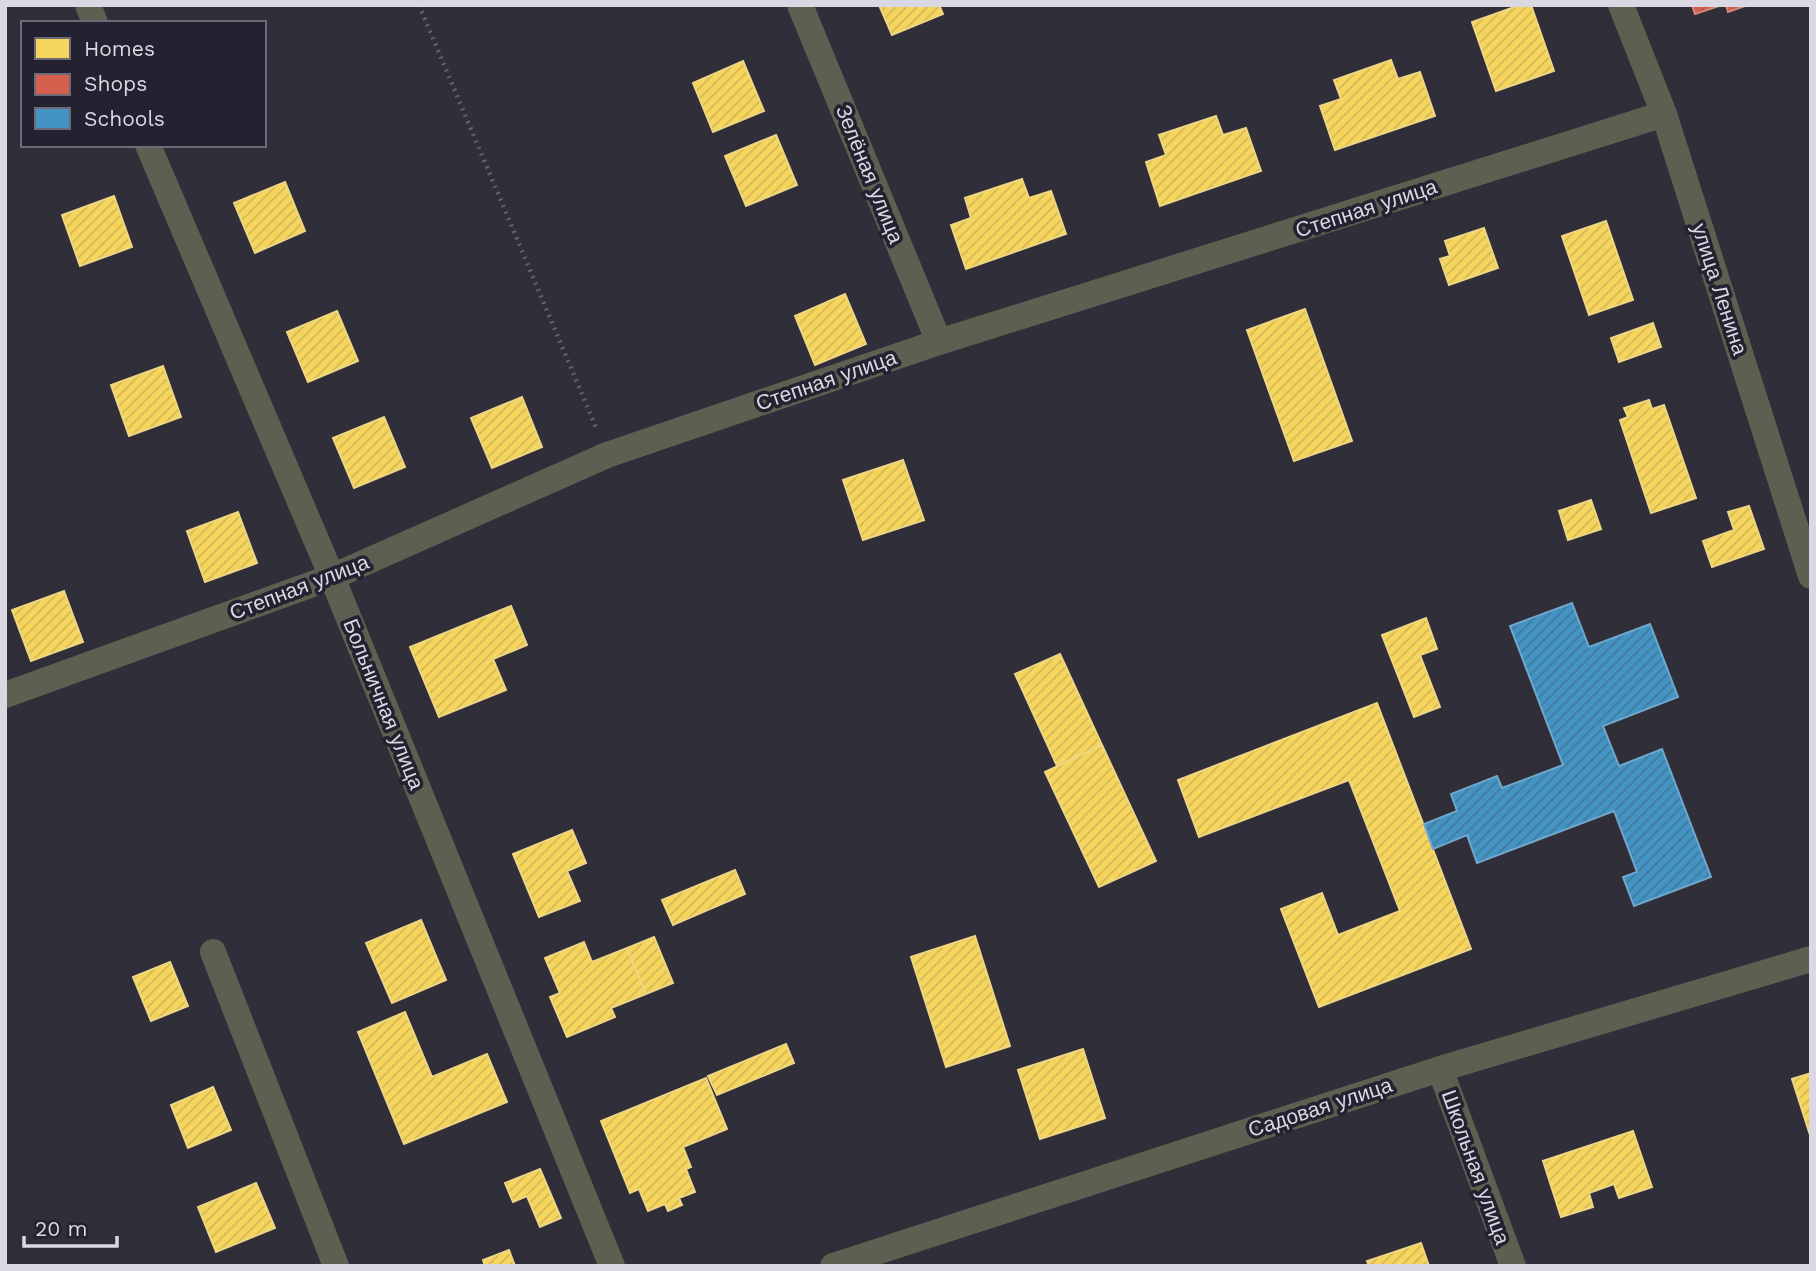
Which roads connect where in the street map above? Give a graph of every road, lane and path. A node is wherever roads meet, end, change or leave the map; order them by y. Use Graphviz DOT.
graph roads {
  1 [pos="419,5"];
  2 [pos="800,5"];
  3 [pos="1621,5"];
  4 [pos="1664,114"];
  5 [pos="149,147"];
  6 [pos="939,342"];
  7 [pos="607,455"];
  8 [pos="1811,576"];
  9 [pos="332,577"];
  10 [pos="5,695"];
  11 [pos="213,952"];
  12 [pos="1811,959"];
  13 [pos="1440,1069"];
  14 [pos="336,1266"];
  15 [pos="612,1266"];
  16 [pos="833,1266"];
  17 [pos="1513,1266"];
  1 -- 7 [label="path"];
  2 -- 6 [label="street, Зелёная улица"];
  3 -- 4 [label="street, улица Ленина"];
  4 -- 6 [label="street, Степная улица"];
  4 -- 8 [label="street, улица Ленина"];
  5 -- 9 [label="street, Больничная улица"];
  6 -- 7 [label="street, Степная улица"];
  7 -- 9 [label="street, Степная улица"];
  9 -- 10 [label="street, Степная улица"];
  9 -- 15 [label="street, Больничная улица"];
  11 -- 14 [label="street"];
  12 -- 13 [label="street, Садовая улица"];
  13 -- 16 [label="street, Садовая улица"];
  13 -- 17 [label="street, Школьная улица"];
}
